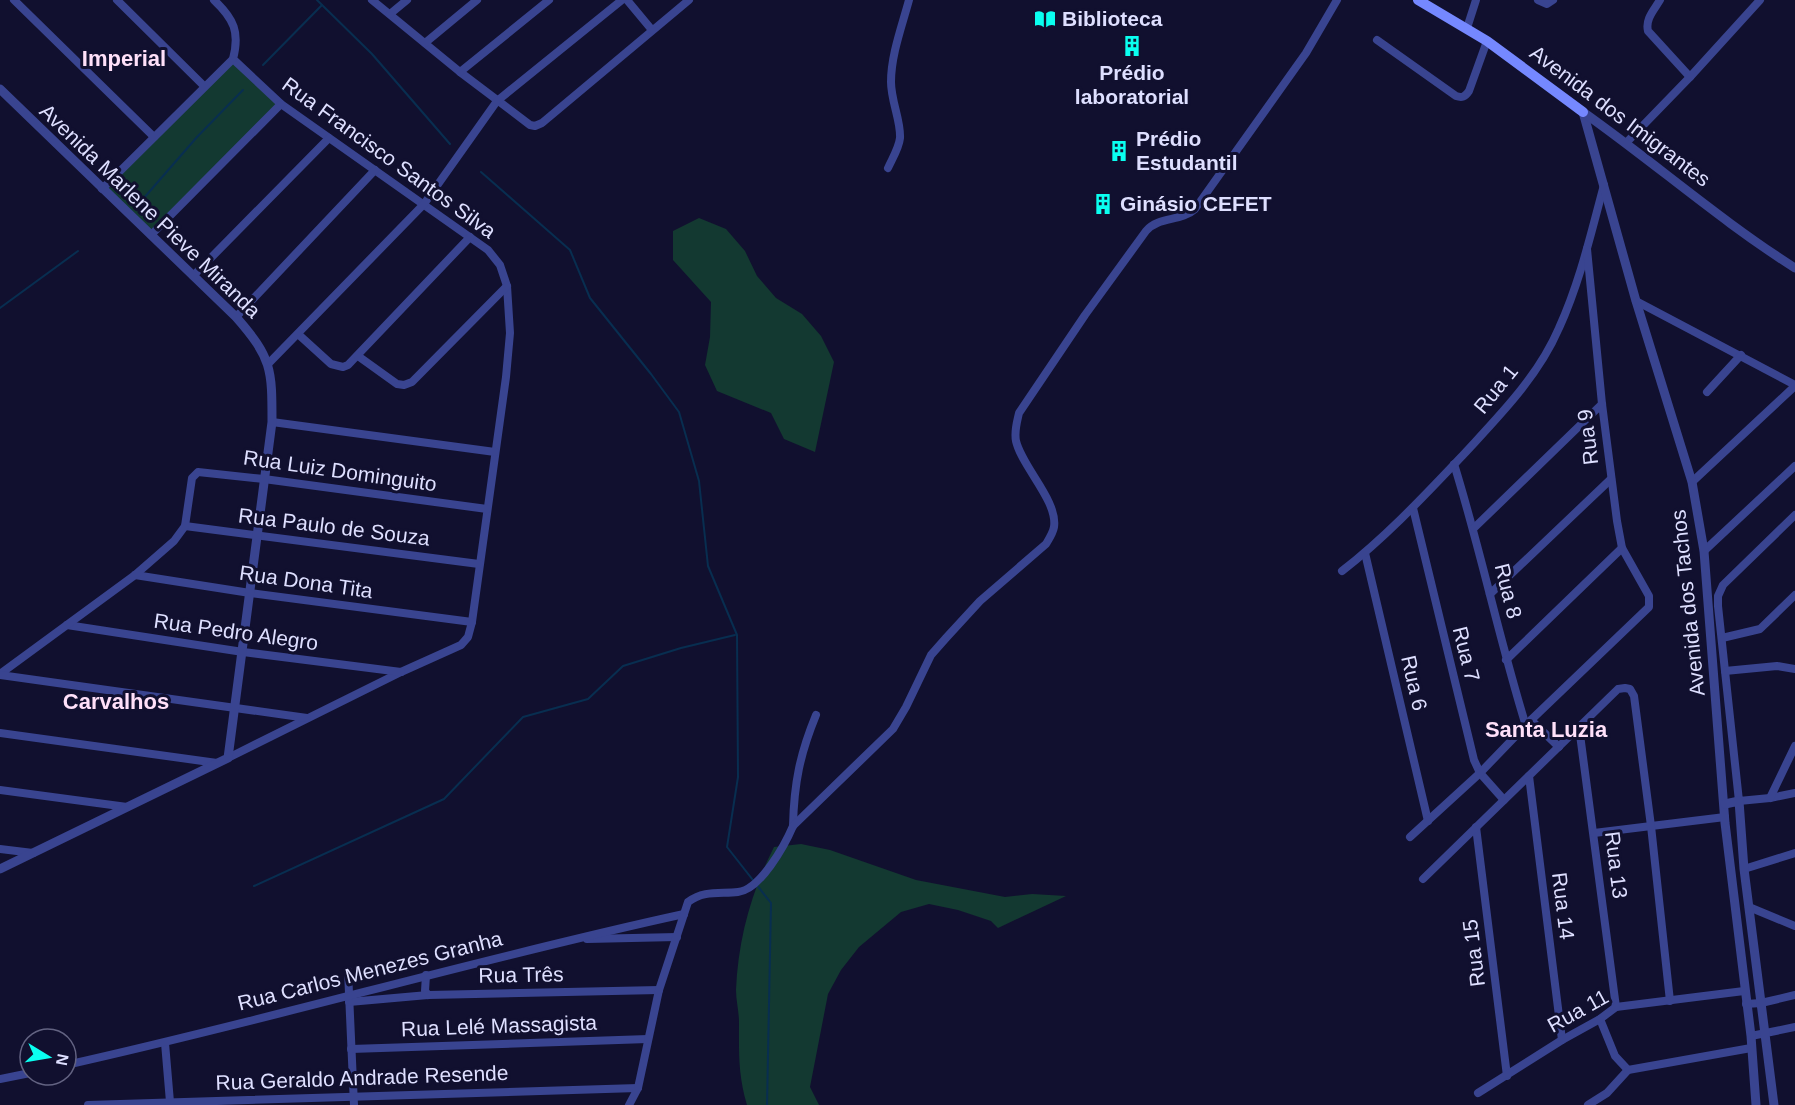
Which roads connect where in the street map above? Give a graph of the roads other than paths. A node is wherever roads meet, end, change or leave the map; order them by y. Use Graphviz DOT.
graph roads {
  1 [pos="14,0"];
  2 [pos="117,0"];
  3 [pos="214,0"];
  4 [pos="372,0"];
  5 [pos="407,0"];
  6 [pos="477,0"];
  7 [pos="549,0"];
  8 [pos="622,0"];
  9 [pos="627,0"];
  10 [pos="689,0"];
  11 [pos="909,0"];
  12 [pos="1337,0"];
  13 [pos="1418,0"];
  14 [pos="1476,0"];
  15 [pos="1538,0"];
  16 [pos="1553,0"];
  17 [pos="1660,0"];
  18 [pos="1760,0"];
  19 [pos="390,14"];
  20 [pos="1467,28"];
  21 [pos="652,30"];
  22 [pos="1377,40"];
  23 [pos="1487,41"];
  24 [pos="425,43"];
  25 [pos="233,59"];
  26 [pos="460,72"];
  27 [pos="1690,77"];
  28 [pos="204,86"];
  29 [pos="0,89"];
  30 [pos="497,101"];
  31 [pos="281,104"];
  32 [pos="1583,112"];
  33 [pos="153,137"];
  34 [pos="329,138"];
  35 [pos="1626,142"];
  36 [pos="888,168"];
  37 [pos="375,170"];
  38 [pos="1604,183"];
  39 [pos="102,189"];
  40 [pos="424,204"];
  41 [pos="151,235"];
  42 [pos="470,237"];
  43 [pos="1587,249"];
  44 [pos="1795,268"];
  45 [pos="193,276"];
  46 [pos="507,286"];
  47 [pos="1636,301"];
  48 [pos="236,317"];
  49 [pos="298,334"];
  50 [pos="358,356"];
  51 [pos="1741,356"];
  52 [pos="269,363"];
  53 [pos="1795,386"];
  54 [pos="1707,392"];
  55 [pos="1602,404"];
  56 [pos="272,422"];
  57 [pos="495,452"];
  58 [pos="1454,464"];
  59 [pos="1795,466"];
  60 [pos="264,479"];
  61 [pos="1611,479"];
  62 [pos="1692,482"];
  63 [pos="1413,508"];
  64 [pos="487,509"];
  65 [pos="1795,515"];
  66 [pos="185,526"];
  67 [pos="1474,528"];
  68 [pos="257,536"];
  69 [pos="1622,548"];
  70 [pos="1704,551"];
  71 [pos="1365,553"];
  72 [pos="479,564"];
  73 [pos="1342,571"];
  74 [pos="135,575"];
  75 [pos="250,593"];
  76 [pos="1490,594"];
  77 [pos="1795,596"];
  78 [pos="472,622"];
  79 [pos="67,625"];
  80 [pos="1722,638"];
  81 [pos="243,652"];
  82 [pos="1506,660"];
  83 [pos="1795,669"];
  84 [pos="1725,671"];
  85 [pos="401,672"];
  86 [pos="0,675"];
  87 [pos="233,706"];
  88 [pos="816,715"];
  89 [pos="307,718"];
  90 [pos="1529,723"];
  91 [pos="1579,727"];
  92 [pos="0,733"];
  93 [pos="1795,746"];
  94 [pos="1559,747"];
  95 [pos="228,758"];
  96 [pos="217,764"];
  97 [pos="1480,773"];
  98 [pos="1529,776"];
  99 [pos="0,790"];
  100 [pos="1795,793"];
  101 [pos="1770,798"];
  102 [pos="1504,800"];
  103 [pos="1739,801"];
  104 [pos="1725,804"];
  105 [pos="127,807"];
  106 [pos="1725,817"];
  107 [pos="1428,821"];
  108 [pos="793,826"];
  109 [pos="1651,826"];
  110 [pos="1476,827"];
  111 [pos="1594,833"];
  112 [pos="1410,837"];
  113 [pos="0,849"];
  114 [pos="1795,853"];
  115 [pos="33,854"];
  116 [pos="0,869"];
  117 [pos="1744,869"];
  118 [pos="1423,879"];
  119 [pos="1749,908"];
  120 [pos="684,914"];
  121 [pos="1795,926"];
  122 [pos="677,937"];
  123 [pos="567,939"];
  124 [pos="348,971"];
  125 [pos="426,975"];
  126 [pos="659,990"];
  127 [pos="1744,991"];
  128 [pos="428,995"];
  129 [pos="1795,995"];
  130 [pos="349,998"];
  131 [pos="1670,1001"];
  132 [pos="1761,1003"];
  133 [pos="1746,1004"];
  134 [pos="1616,1007"];
  135 [pos="1600,1019"];
  136 [pos="1795,1027"];
  137 [pos="1764,1035"];
  138 [pos="1751,1036"];
  139 [pos="648,1039"];
  140 [pos="1562,1040"];
  141 [pos="165,1043"];
  142 [pos="1751,1048"];
  143 [pos="351,1049"];
  144 [pos="78,1062"];
  145 [pos="1628,1070"];
  146 [pos="18,1075"];
  147 [pos="1507,1076"];
  148 [pos="0,1079"];
  149 [pos="638,1088"];
  150 [pos="1478,1093"];
  151 [pos="354,1101"];
  152 [pos="170,1102"];
  153 [pos="88,1105"];
  154 [pos="629,1105"];
  155 [pos="1588,1105"];
  156 [pos="1754,1105"];
  157 [pos="1774,1105"];
  1 -- 33 [label="street"];
  2 -- 28 [label="street"];
  3 -- 25 [label="street"];
  4 -- 19 [label="street"];
  5 -- 19 [label="street"];
  6 -- 24 [label="street"];
  7 -- 26 [label="street"];
  8 -- 30 [label="street"];
  9 -- 21 [label="street"];
  10 -- 21 [label="street"];
  11 -- 36 [label="street"];
  12 -- 108 [label="street"];
  13 -- 20 [label="main road, Avenida dos Imigrantes"];
  14 -- 20 [label="street"];
  15 -- 16 [label="street"];
  17 -- 27 [label="street"];
  18 -- 27 [label="street"];
  19 -- 24 [label="street"];
  20 -- 23 [label="main road, Avenida dos Imigrantes"];
  21 -- 30 [label="street"];
  22 -- 23 [label="street"];
  23 -- 32 [label="main road, Avenida dos Imigrantes"];
  24 -- 26 [label="street"];
  25 -- 28 [label="street"];
  25 -- 31 [label="street, Rua Francisco Santos Silva"];
  26 -- 30 [label="street"];
  27 -- 35 [label="street"];
  28 -- 33 [label="street"];
  29 -- 39 [label="street, Avenida Marlene Pieve Miranda"];
  30 -- 40 [label="street"];
  31 -- 34 [label="street, Rua Francisco Santos Silva"];
  31 -- 41 [label="street"];
  32 -- 35 [label="street, Avenida dos Imigrantes"];
  32 -- 38 [label="street, Avenida dos Tachos"];
  33 -- 39 [label="street"];
  34 -- 37 [label="street, Rua Francisco Santos Silva"];
  34 -- 45 [label="street"];
  35 -- 44 [label="street, Avenida dos Imigrantes"];
  37 -- 40 [label="street, Rua Francisco Santos Silva"];
  37 -- 48 [label="street"];
  38 -- 43 [label="street, Rua 1"];
  38 -- 47 [label="street, Avenida dos Tachos"];
  39 -- 41 [label="street, Avenida Marlene Pieve Miranda"];
  40 -- 42 [label="street, Rua Francisco Santos Silva"];
  40 -- 49 [label="street"];
  41 -- 45 [label="street, Avenida Marlene Pieve Miranda"];
  42 -- 46 [label="street, Rua Francisco Santos Silva"];
  42 -- 50 [label="street"];
  43 -- 55 [label="street, Rua 9"];
  43 -- 58 [label="street, Rua 1"];
  45 -- 48 [label="street, Avenida Marlene Pieve Miranda"];
  46 -- 50 [label="street"];
  46 -- 57 [label="street, Rua Francisco Santos Silva"];
  47 -- 51 [label="street"];
  47 -- 62 [label="street, Avenida dos Tachos"];
  48 -- 52 [label="street, Avenida Marlene Pieve Miranda"];
  49 -- 50 [label="street"];
  49 -- 52 [label="street"];
  51 -- 53 [label="street"];
  51 -- 54 [label="street"];
  52 -- 56 [label="street"];
  53 -- 62 [label="street"];
  55 -- 61 [label="street, Rua 9"];
  55 -- 67 [label="street"];
  56 -- 57 [label="street"];
  56 -- 60 [label="street"];
  57 -- 64 [label="street, Rua Francisco Santos Silva"];
  58 -- 63 [label="street, Rua 1"];
  58 -- 67 [label="street, Rua 8"];
  59 -- 70 [label="street"];
  60 -- 64 [label="street, Rua Luiz Dominguito"];
  60 -- 66 [label="street, Rua Luiz Dominguito"];
  60 -- 68 [label="street"];
  61 -- 69 [label="street, Rua 9"];
  61 -- 76 [label="street"];
  62 -- 70 [label="street, Avenida dos Tachos"];
  63 -- 71 [label="street, Rua 1"];
  63 -- 97 [label="street, Rua 7"];
  64 -- 72 [label="street, Rua Francisco Santos Silva"];
  65 -- 80 [label="street, Avenida dos Tachos"];
  66 -- 68 [label="street, Rua Paulo de Souza"];
  66 -- 74 [label="street"];
  67 -- 76 [label="street, Rua 8"];
  68 -- 72 [label="street, Rua Paulo de Souza"];
  68 -- 75 [label="street"];
  69 -- 82 [label="street"];
  69 -- 90 [label="street, Rua 9"];
  70 -- 104 [label="street, Avenida dos Tachos"];
  71 -- 73 [label="street, Rua 1"];
  71 -- 107 [label="street, Rua 6"];
  72 -- 78 [label="street, Rua Francisco Santos Silva"];
  74 -- 75 [label="street, Rua Dona Tita"];
  74 -- 79 [label="street"];
  75 -- 78 [label="street, Rua Dona Tita"];
  75 -- 81 [label="street"];
  76 -- 82 [label="street, Rua 8"];
  77 -- 80 [label="street"];
  78 -- 85 [label="street, Rua Francisco Santos Silva"];
  79 -- 81 [label="street, Rua Pedro Alegro"];
  79 -- 86 [label="street"];
  80 -- 84 [label="street, Avenida dos Tachos"];
  81 -- 85 [label="street, Rua Pedro Alegro"];
  81 -- 87 [label="street"];
  82 -- 90 [label="street, Rua 8"];
  83 -- 84 [label="street"];
  84 -- 103 [label="street, Avenida dos Tachos"];
  85 -- 89 [label="street"];
  86 -- 87 [label="street"];
  87 -- 89 [label="street"];
  87 -- 95 [label="street"];
  88 -- 108 [label="street"];
  89 -- 95 [label="street"];
  90 -- 94 [label="street, Rua 8"];
  90 -- 97 [label="street"];
  91 -- 94 [label="street"];
  91 -- 109 [label="street"];
  91 -- 111 [label="street, Rua 13"];
  92 -- 96 [label="street"];
  93 -- 101 [label="street"];
  94 -- 98 [label="street"];
  95 -- 96 [label="street"];
  96 -- 105 [label="street"];
  97 -- 102 [label="street, Rua 7"];
  97 -- 107 [label="street"];
  98 -- 102 [label="street"];
  98 -- 140 [label="street, Rua 14"];
  99 -- 105 [label="street"];
  100 -- 101 [label="street"];
  101 -- 103 [label="street"];
  102 -- 110 [label="street"];
  103 -- 104 [label="street"];
  103 -- 117 [label="street, Avenida dos Tachos"];
  104 -- 106 [label="street, Avenida dos Tachos"];
  105 -- 115 [label="street"];
  106 -- 109 [label="street"];
  106 -- 127 [label="street, Avenida dos Tachos"];
  107 -- 112 [label="street"];
  108 -- 120 [label="street"];
  109 -- 111 [label="street"];
  109 -- 131 [label="street"];
  110 -- 118 [label="street"];
  110 -- 147 [label="street, Rua 15"];
  111 -- 134 [label="street, Rua 13"];
  113 -- 115 [label="street"];
  114 -- 117 [label="street"];
  115 -- 116 [label="street"];
  117 -- 119 [label="street, Avenida dos Tachos"];
  119 -- 121 [label="street"];
  119 -- 132 [label="street, Avenida dos Tachos"];
  120 -- 122 [label="street"];
  120 -- 123 [label="street, Rua Carlos Menezes Granha"];
  122 -- 123 [label="street"];
  122 -- 126 [label="street"];
  123 -- 125 [label="street, Rua Carlos Menezes Granha"];
  124 -- 130 [label="street"];
  125 -- 128 [label="street"];
  125 -- 130 [label="street, Rua Carlos Menezes Granha"];
  126 -- 128 [label="street, Rua Três"];
  126 -- 139 [label="street"];
  127 -- 131 [label="street, Rua 11"];
  127 -- 133 [label="street, Avenida dos Tachos"];
  128 -- 130 [label="street, Rua Três"];
  129 -- 132 [label="street"];
  130 -- 141 [label="street, Rua Carlos Menezes Granha"];
  130 -- 143 [label="street"];
  131 -- 134 [label="street, Rua 11"];
  132 -- 133 [label="street"];
  132 -- 137 [label="street, Avenida dos Tachos"];
  133 -- 138 [label="street, Avenida dos Tachos"];
  134 -- 135 [label="street, Rua 11"];
  135 -- 140 [label="street, Rua 11"];
  135 -- 145 [label="street"];
  136 -- 137 [label="street"];
  137 -- 138 [label="street"];
  137 -- 157 [label="street, Avenida dos Tachos"];
  138 -- 142 [label="street, Avenida dos Tachos"];
  139 -- 143 [label="street, Rua Lelé Massagista"];
  139 -- 149 [label="street"];
  140 -- 147 [label="street, Rua 11"];
  141 -- 144 [label="street, Rua Carlos Menezes Granha"];
  141 -- 152 [label="street"];
  142 -- 145 [label="street"];
  142 -- 156 [label="street, Avenida dos Tachos"];
  143 -- 151 [label="street"];
  145 -- 155 [label="street"];
  146 -- 148 [label="street"];
  147 -- 150 [label="street, Rua 11"];
  149 -- 151 [label="street, Rua Geraldo Andrade Resende"];
  149 -- 154 [label="street"];
  151 -- 152 [label="street, Rua Geraldo Andrade Resende"];
  152 -- 153 [label="street, Rua Geraldo Andrade Resende"];
}
